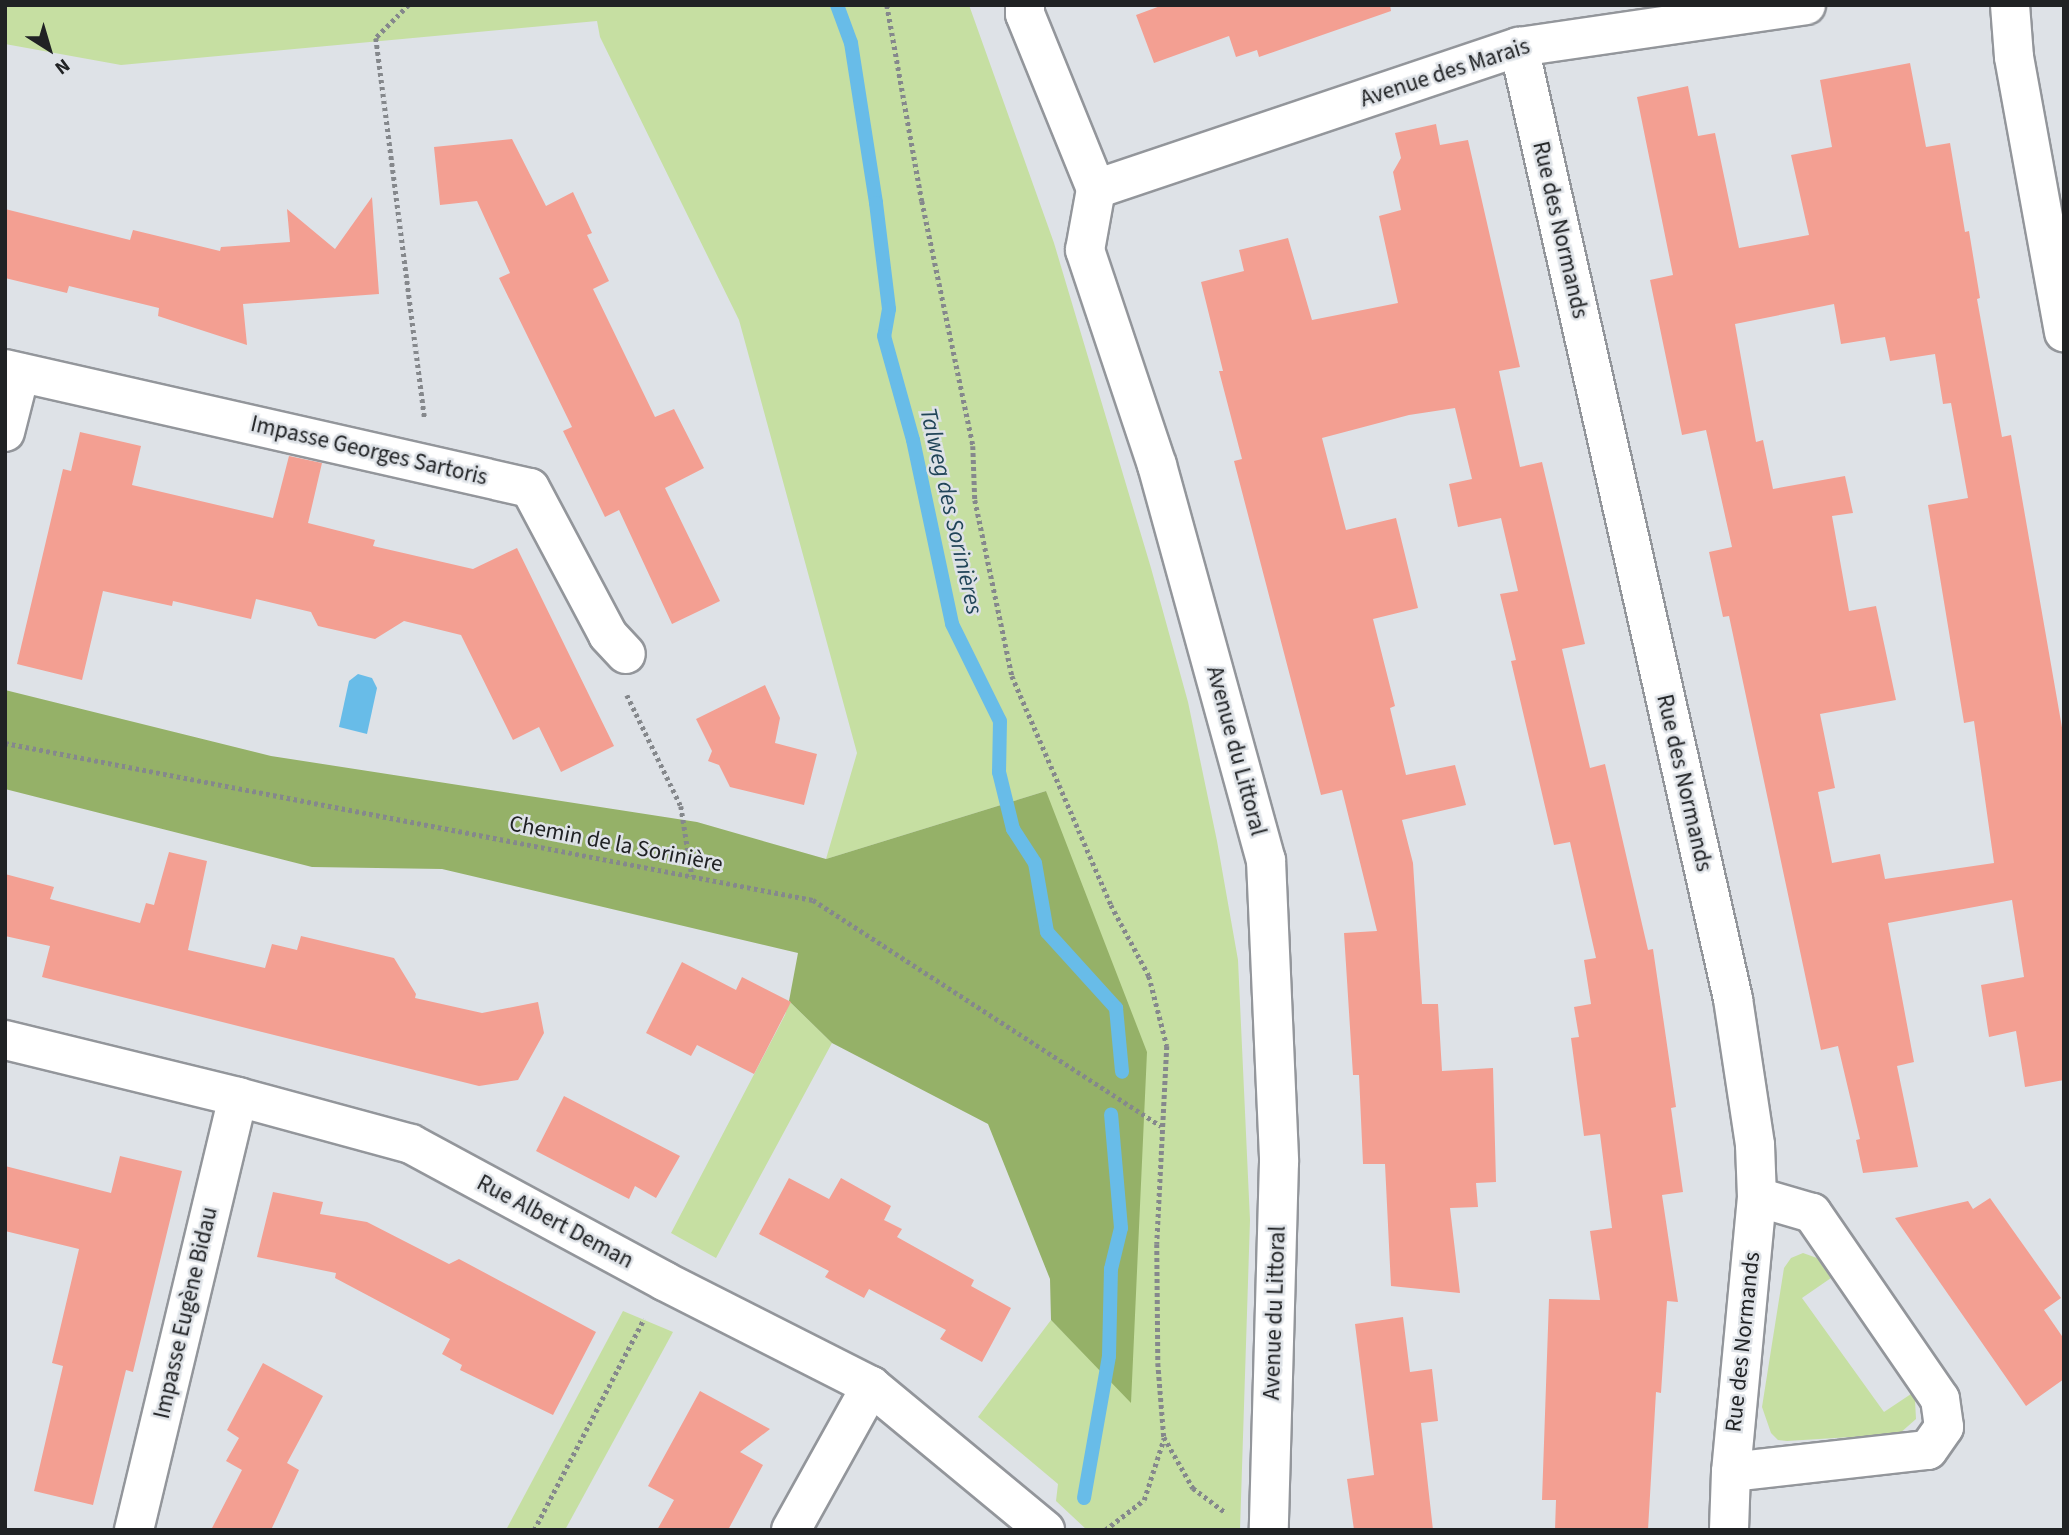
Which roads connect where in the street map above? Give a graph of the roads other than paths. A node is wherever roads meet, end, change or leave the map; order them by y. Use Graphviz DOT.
graph roads {
  1 [pos="1025,5"];
  2 [pos="1806,5"];
  3 [pos="2010,5"];
  4 [pos="1519,47"];
  5 [pos="1096,189"];
  6 [pos="2064,332"];
  7 [pos="13,371"];
  8 [pos="5,432"];
  9 [pos="626,654"];
  10 [pos="6,1040"];
  11 [pos="238,1097"];
  12 [pos="1757,1197"];
  13 [pos="871,1386"];
  14 [pos="1731,1472"];
  15 [pos="134,1530"];
  16 [pos="791,1530"];
  17 [pos="1045,1530"];
  18 [pos="1269,1530"];
  19 [pos="1729,1530"];
  1 -- 5 [label="street"];
  2 -- 4 [label="street, Avenue des Marais"];
  3 -- 6 [label="street"];
  4 -- 5 [label="street, Avenue des Marais"];
  4 -- 12 [label="street, Rue des Normands"];
  5 -- 18 [label="street, Avenue du Littoral"];
  7 -- 8 [label="street"];
  7 -- 9 [label="street, Impasse Georges Sartoris"];
  10 -- 11 [label="street, Rue Albert Deman"];
  11 -- 13 [label="street, Rue Albert Deman"];
  11 -- 15 [label="street, Impasse Eugène Bidau"];
  12 -- 14 [label="street, Rue des Normands"];
  12 -- 14 [label="street"];
  13 -- 16 [label="street"];
  13 -- 17 [label="street, Rue Albert Deman"];
  14 -- 19 [label="street, Rue des Normands"];
}
